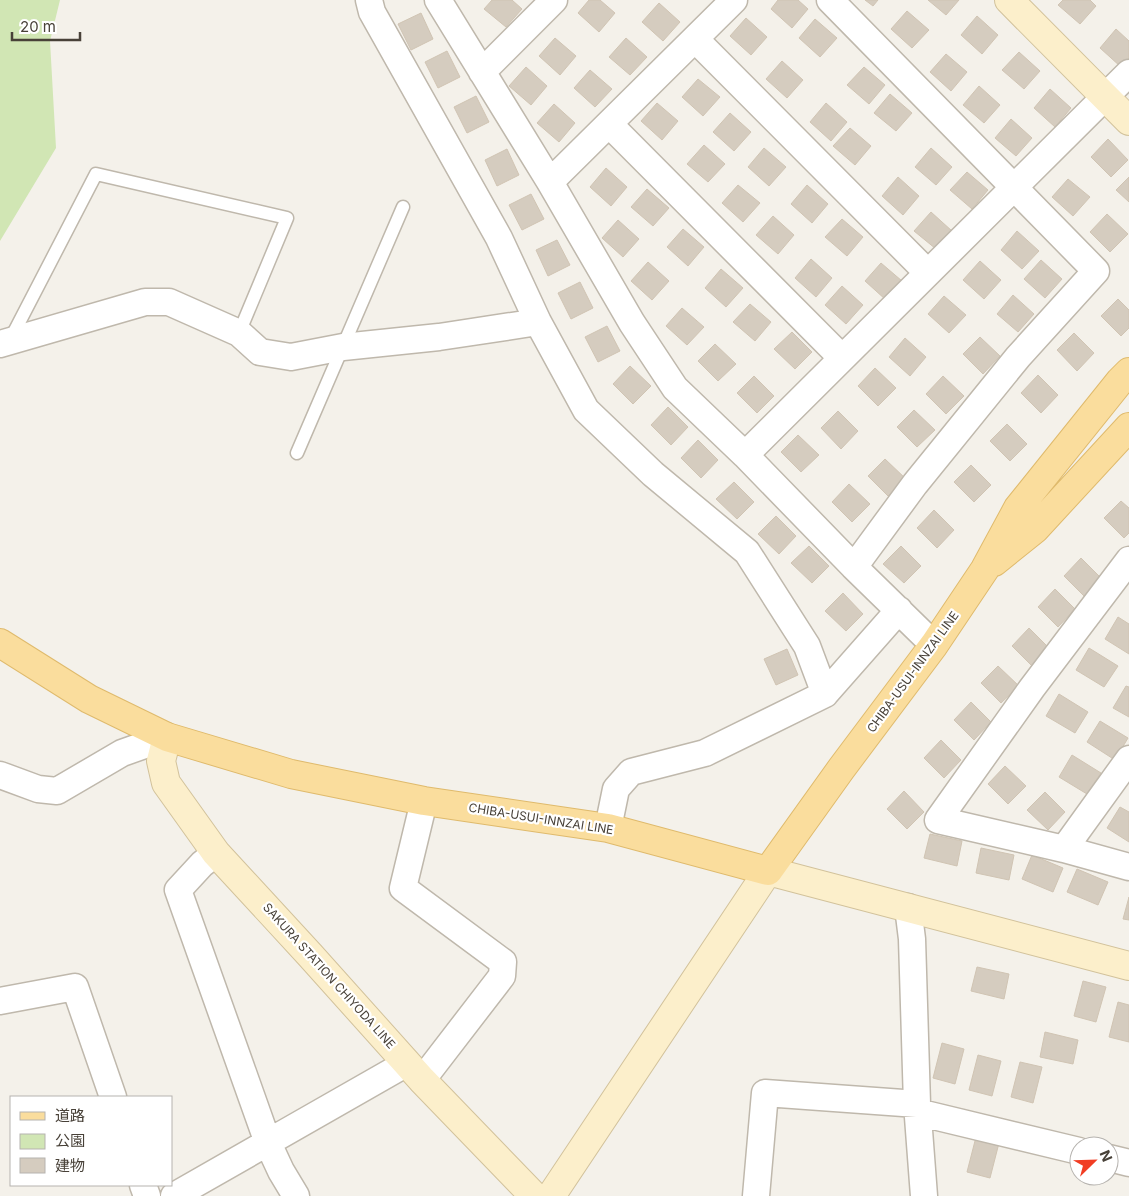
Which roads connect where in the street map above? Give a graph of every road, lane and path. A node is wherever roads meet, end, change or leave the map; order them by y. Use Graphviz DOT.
graph roads {
  1 [pos="438,0"];
  2 [pos="554,0"];
  3 [pos="734,0"];
  4 [pos="830,0"];
  5 [pos="1009,0"];
  6 [pos="375,4"];
  7 [pos="695,38"];
  8 [pos="482,72"];
  9 [pos="1129,73"];
  10 [pos="1105,97"];
  11 [pos="1129,121"];
  12 [pos="609,124"];
  13 [pos="550,182"];
  14 [pos="1014,187"];
  15 [pos="403,208"];
  16 [pos="928,273"];
  17 [pos="538,322"];
  18 [pos="239,333"];
  19 [pos="4,343"];
  20 [pos="343,347"];
  21 [pos="842,358"];
  22 [pos="1129,372"];
  23 [pos="1129,427"];
  24 [pos="297,453"];
  25 [pos="745,455"];
  26 [pos="1129,560"];
  27 [pos="854,567"];
  28 [pos="985,570"];
  29 [pos="899,610"];
  30 [pos="0,643"];
  31 [pos="934,645"];
  32 [pos="825,694"];
  33 [pos="167,737"];
  34 [pos="1129,759"];
  35 [pos="0,775"];
  36 [pos="424,801"];
  37 [pos="608,828"];
  38 [pos="1064,849"];
  39 [pos="216,853"];
  40 [pos="1129,867"];
  41 [pos="768,871"];
  42 [pos="908,907"];
  43 [pos="1129,966"];
  44 [pos="0,1001"];
  45 [pos="415,1072"];
  46 [pos="113,1096"];
  47 [pos="917,1108"];
  48 [pos="268,1143"];
  49 [pos="1069,1148"];
  50 [pos="174,1196"];
  51 [pos="296,1196"];
  52 [pos="534,1196"];
  53 [pos="551,1196"];
  54 [pos="756,1196"];
  55 [pos="924,1196"];
  1 -- 8 [label="street"];
  2 -- 8 [label="street"];
  3 -- 7 [label="street"];
  4 -- 14 [label="street"];
  5 -- 10 [label="street"];
  6 -- 17 [label="street"];
  7 -- 12 [label="street"];
  7 -- 16 [label="street"];
  8 -- 13 [label="street"];
  9 -- 10 [label="street"];
  10 -- 11 [label="street"];
  10 -- 14 [label="street"];
  12 -- 13 [label="street"];
  12 -- 21 [label="street"];
  13 -- 25 [label="street"];
  14 -- 16 [label="street"];
  14 -- 27 [label="street"];
  15 -- 20 [label="lane"];
  16 -- 21 [label="street"];
  17 -- 20 [label="street"];
  17 -- 32 [label="street"];
  18 -- 19 [label="street"];
  18 -- 19 [label="lane"];
  18 -- 20 [label="street"];
  20 -- 24 [label="lane"];
  21 -- 25 [label="street"];
  22 -- 28 [label="main road, CHIBA-USUI-INNZAI LINE"];
  23 -- 28 [label="main road, CHIBA-USUI-INNZAI LINE"];
  25 -- 27 [label="street"];
  26 -- 38 [label="street"];
  27 -- 29 [label="street"];
  28 -- 31 [label="main road, CHIBA-USUI-INNZAI LINE"];
  29 -- 31 [label="street"];
  29 -- 32 [label="street"];
  30 -- 33 [label="main road, CHIBA-USUI-INNZAI LINE"];
  31 -- 41 [label="main road, CHIBA-USUI-INNZAI LINE"];
  32 -- 37 [label="street"];
  33 -- 35 [label="street"];
  33 -- 36 [label="main road, CHIBA-USUI-INNZAI LINE"];
  33 -- 39 [label="street, SAKURA STATION CHIYODA LINE"];
  34 -- 38 [label="street"];
  36 -- 37 [label="main road, CHIBA-USUI-INNZAI LINE"];
  36 -- 45 [label="street"];
  37 -- 41 [label="main road, CHIBA-USUI-INNZAI LINE"];
  38 -- 40 [label="street"];
  39 -- 45 [label="street, SAKURA STATION CHIYODA LINE"];
  39 -- 48 [label="street"];
  41 -- 42 [label="street"];
  41 -- 53 [label="street"];
  42 -- 43 [label="street"];
  42 -- 47 [label="street"];
  44 -- 46 [label="street"];
  45 -- 48 [label="street"];
  45 -- 52 [label="street, SAKURA STATION CHIYODA LINE"];
  47 -- 49 [label="street"];
  47 -- 54 [label="street"];
  47 -- 55 [label="street"];
  48 -- 50 [label="street"];
  48 -- 51 [label="street"];
}
